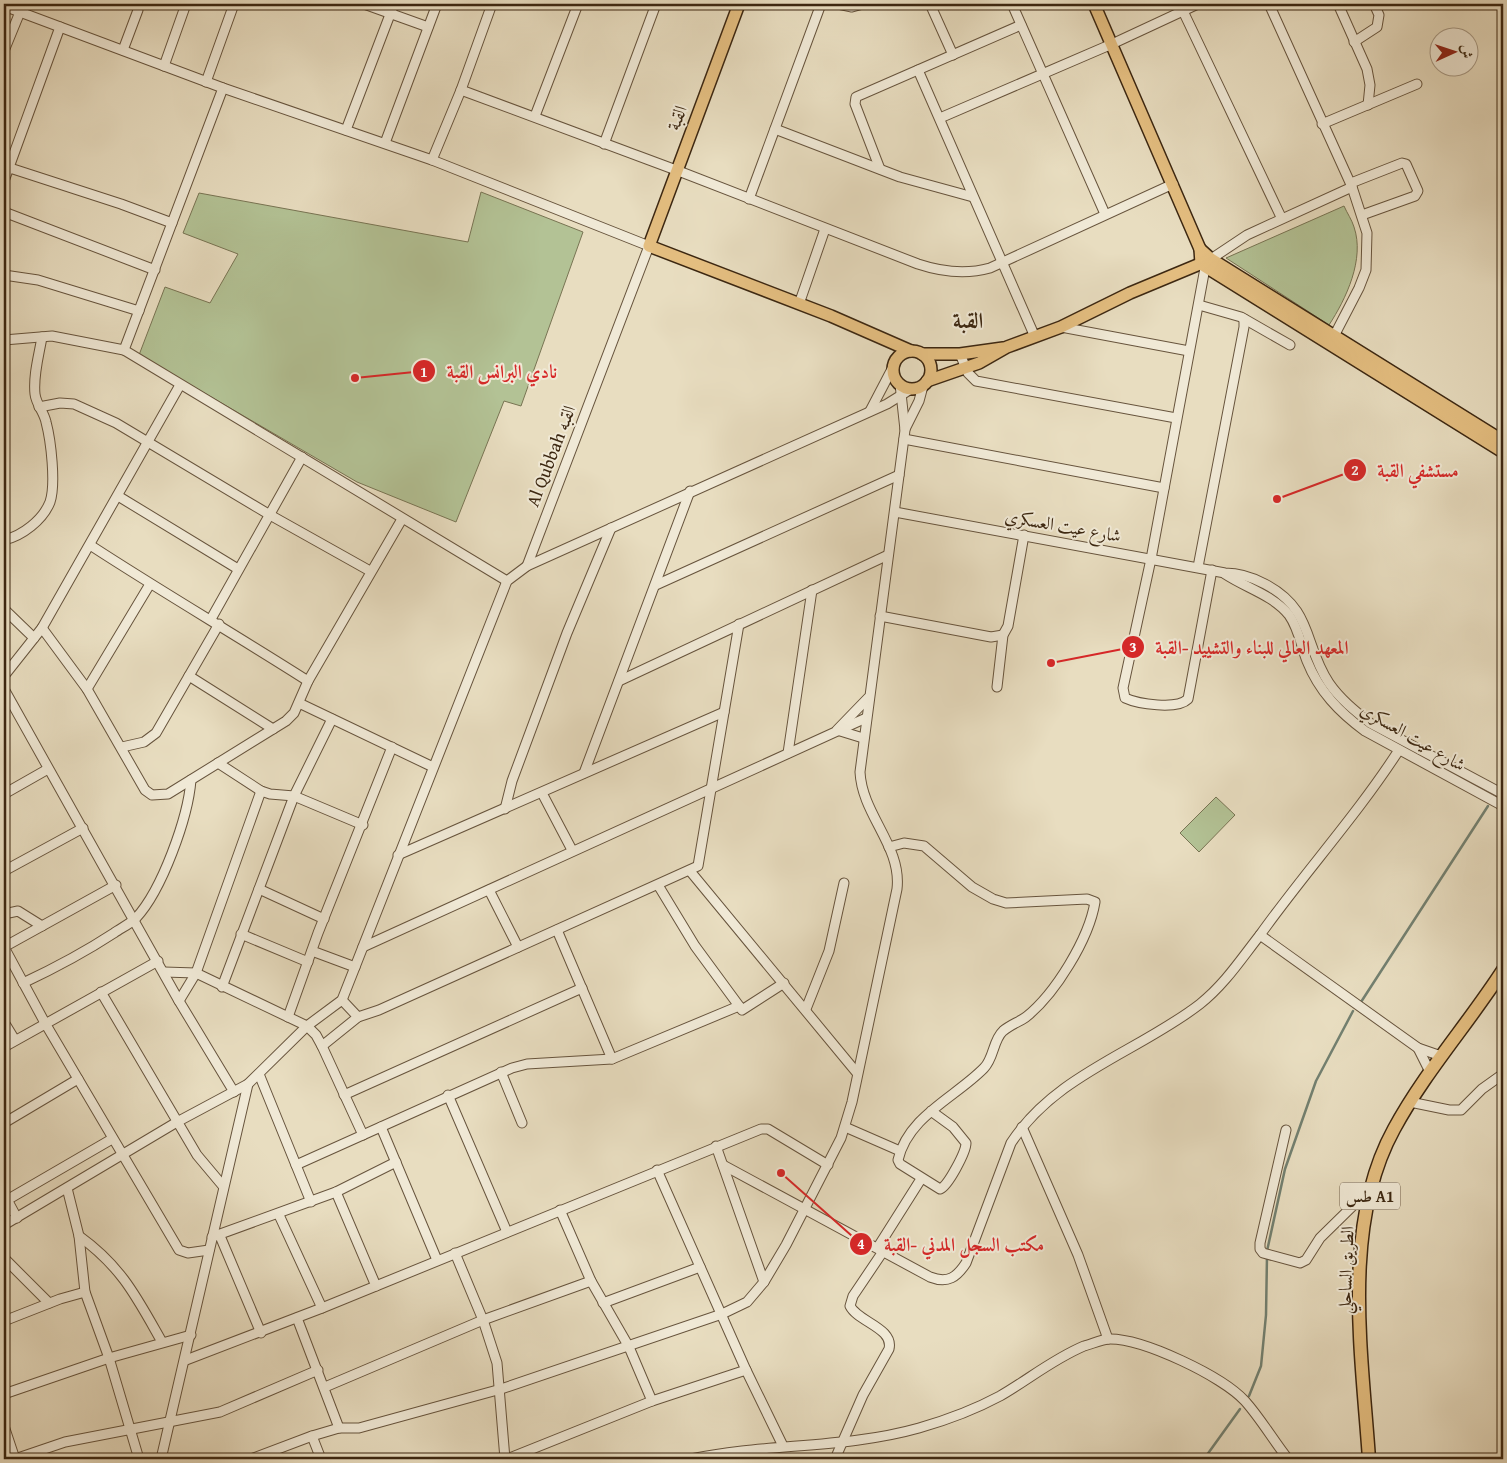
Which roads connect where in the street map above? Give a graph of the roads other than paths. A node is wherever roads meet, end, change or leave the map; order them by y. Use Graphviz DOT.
graph roads {
  1 [pos="186,4"];
  2 [pos="234,4"];
  3 [pos="364,4"];
  4 [pos="394,4"];
  5 [pos="437,4"];
  6 [pos="492,4"];
  7 [pos="578,4"];
  8 [pos="656,4"];
  9 [pos="739,4"];
  10 [pos="821,4"];
  11 [pos="838,4"];
  12 [pos="863,4"];
  13 [pos="930,4"];
  14 [pos="1012,4"];
  15 [pos="1094,4"];
  16 [pos="1198,4"];
  17 [pos="1269,4"];
  18 [pos="1338,4"];
  19 [pos="1374,4"];
  20 [pos="4,6"];
  21 [pos="138,6"];
  22 [pos="1183,11"];
  23 [pos="20,12"];
  24 [pos="390,13"];
  25 [pos="1021,25"];
  26 [pos="60,26"];
  27 [pos="428,28"];
  28 [pos="1354,42"];
  29 [pos="1112,44"];
  30 [pos="123,50"];
  31 [pos="4,51"];
  32 [pos="953,55"];
  33 [pos="164,66"];
  34 [pos="918,70"];
  35 [pos="1043,74"];
  36 [pos="206,82"];
  37 [pos="1417,84"];
  38 [pos="223,88"];
  39 [pos="461,90"];
  40 [pos="1368,105"];
  41 [pos="536,116"];
  42 [pos="940,118"];
  43 [pos="1322,124"];
  44 [pos="775,129"];
  45 [pos="346,130"];
  46 [pos="385,144"];
  47 [pos="604,144"];
  48 [pos="432,160"];
  49 [pos="10,168"];
  50 [pos="880,169"];
  51 [pos="676,170"];
  52 [pos="4,181"];
  53 [pos="1173,184"];
  54 [pos="1352,185"];
  55 [pos="749,198"];
  56 [pos="973,198"];
  57 [pos="4,212"];
  58 [pos="1105,214"];
  59 [pos="1362,215"];
  60 [pos="1281,217"];
  61 [pos="172,223"];
  62 [pos="825,229"];
  63 [pos="649,246"];
  64 [pos="1002,263"];
  65 [pos="1206,264"];
  66 [pos="154,270"];
  67 [pos="4,274"];
  68 [pos="799,304"];
  69 [pos="1198,305"];
  70 [pos="139,311"];
  71 [pos="1244,319"];
  72 [pos="1061,327"];
  73 [pos="42,337"];
  74 [pos="1035,337"];
  75 [pos="4,340"];
  76 [pos="1332,340"];
  77 [pos="1290,345"];
  78 [pos="1008,347"];
  79 [pos="124,350"];
  80 [pos="910,351"];
  81 [pos="1189,351"];
  82 [pos="922,354"];
  83 [pos="960,354"];
  84 [pos="893,366"];
  85 [pos="966,368"];
  86 [pos="900,384"];
  87 [pos="925,384"];
  88 [pos="180,385"];
  89 [pos="911,389"];
  90 [pos="900,397"];
  91 [pos="39,406"];
  92 [pos="870,411"];
  93 [pos="1176,418"];
  94 [pos="904,434"];
  95 [pos="148,441"];
  96 [pos="1503,441"];
  97 [pos="1503,452"];
  98 [pos="302,457"];
  99 [pos="900,475"];
  100 [pos="1164,488"];
  101 [pos="690,491"];
  102 [pos="118,496"];
  103 [pos="895,512"];
  104 [pos="270,515"];
  105 [pos="402,519"];
  106 [pos="611,528"];
  107 [pos="1024,535"];
  108 [pos="4,540"];
  109 [pos="90,544"];
  110 [pos="888,555"];
  111 [pos="1151,559"];
  112 [pos="527,566"];
  113 [pos="1198,567"];
  114 [pos="238,570"];
  115 [pos="1212,570"];
  116 [pos="370,571"];
  117 [pos="1225,573"];
  118 [pos="507,581"];
  119 [pos="150,584"];
  120 [pos="656,585"];
  121 [pos="812,590"];
  122 [pos="4,609"];
  123 [pos="880,616"];
  124 [pos="215,622"];
  125 [pos="739,624"];
  126 [pos="42,628"];
  127 [pos="1003,635"];
  128 [pos="34,638"];
  129 [pos="4,676"];
  130 [pos="189,676"];
  131 [pos="308,681"];
  132 [pos="619,681"];
  133 [pos="997,687"];
  134 [pos="88,688"];
  135 [pos="4,689"];
  136 [pos="868,698"];
  137 [pos="299,703"];
  138 [pos="724,712"];
  139 [pos="866,718"];
  140 [pos="332,719"];
  141 [pos="1370,723"];
  142 [pos="273,729"];
  143 [pos="837,730"];
  144 [pos="1365,731"];
  145 [pos="863,738"];
  146 [pos="122,747"];
  147 [pos="392,748"];
  148 [pos="1399,750"];
  149 [pos="788,752"];
  150 [pos="218,763"];
  151 [pos="432,767"];
  152 [pos="48,769"];
  153 [pos="584,773"];
  154 [pos="191,780"];
  155 [pos="711,788"];
  156 [pos="261,791"];
  157 [pos="542,793"];
  158 [pos="4,794"];
  159 [pos="1503,794"];
  160 [pos="294,796"];
  161 [pos="1503,806"];
  162 [pos="505,809"];
  163 [pos="362,825"];
  164 [pos="83,828"];
  165 [pos="889,847"];
  166 [pos="572,850"];
  167 [pos="398,855"];
  168 [pos="4,871"];
  169 [pos="690,871"];
  170 [pos="844,883"];
  171 [pos="116,885"];
  172 [pos="658,885"];
  173 [pos="259,889"];
  174 [pos="489,890"];
  175 [pos="4,914"];
  176 [pos="135,919"];
  177 [pos="324,920"];
  178 [pos="42,926"];
  179 [pos="557,930"];
  180 [pos="241,934"];
  181 [pos="1260,934"];
  182 [pos="4,947"];
  183 [pos="363,947"];
  184 [pos="518,947"];
  185 [pos="312,951"];
  186 [pos="158,961"];
  187 [pos="308,962"];
  188 [pos="355,968"];
  189 [pos="1503,970"];
  190 [pos="164,972"];
  191 [pos="196,973"];
  192 [pos="23,983"];
  193 [pos="784,983"];
  194 [pos="222,987"];
  195 [pos="582,988"];
  196 [pos="101,992"];
  197 [pos="342,1000"];
  198 [pos="179,1001"];
  199 [pos="739,1006"];
  200 [pos="806,1009"];
  201 [pos="288,1017"];
  202 [pos="358,1017"];
  203 [pos="4,1022"];
  204 [pos="44,1023"];
  205 [pos="307,1026"];
  206 [pos="15,1040"];
  207 [pos="322,1046"];
  208 [pos="4,1047"];
  209 [pos="1418,1048"];
  210 [pos="1441,1056"];
  211 [pos="612,1059"];
  212 [pos="501,1072"];
  213 [pos="1430,1072"];
  214 [pos="857,1073"];
  215 [pos="259,1074"];
  216 [pos="1503,1074"];
  217 [pos="78,1079"];
  218 [pos="248,1084"];
  219 [pos="234,1092"];
  220 [pos="344,1095"];
  221 [pos="448,1095"];
  222 [pos="1410,1102"];
  223 [pos="931,1111"];
  224 [pos="177,1122"];
  225 [pos="4,1123"];
  226 [pos="522,1123"];
  227 [pos="381,1126"];
  228 [pos="845,1127"];
  229 [pos="1022,1127"];
  230 [pos="1286,1130"];
  231 [pos="363,1135"];
  232 [pos="112,1139"];
  233 [pos="716,1146"];
  234 [pos="900,1152"];
  235 [pos="121,1154"];
  236 [pos="396,1162"];
  237 [pos="296,1165"];
  238 [pos="723,1165"];
  239 [pos="828,1165"];
  240 [pos="657,1170"];
  241 [pos="921,1179"];
  242 [pos="223,1186"];
  243 [pos="67,1188"];
  244 [pos="1371,1188"];
  245 [pos="336,1192"];
  246 [pos="5,1197"];
  247 [pos="311,1202"];
  248 [pos="806,1208"];
  249 [pos="560,1210"];
  250 [pos="279,1215"];
  251 [pos="17,1218"];
  252 [pos="4,1225"];
  253 [pos="507,1232"];
  254 [pos="79,1236"];
  255 [pos="216,1236"];
  256 [pos="881,1248"];
  257 [pos="209,1250"];
  258 [pos="455,1253"];
  259 [pos="4,1258"];
  260 [pos="437,1260"];
  261 [pos="700,1268"];
  262 [pos="591,1281"];
  263 [pos="764,1282"];
  264 [pos="376,1286"];
  265 [pos="85,1292"];
  266 [pos="49,1303"];
  267 [pos="602,1303"];
  268 [pos="322,1308"];
  269 [pos="722,1314"];
  270 [pos="297,1318"];
  271 [pos="483,1320"];
  272 [pos="4,1321"];
  273 [pos="261,1333"];
  274 [pos="191,1335"];
  275 [pos="1108,1339"];
  276 [pos="162,1342"];
  277 [pos="629,1347"];
  278 [pos="109,1358"];
  279 [pos="186,1360"];
  280 [pos="318,1370"];
  281 [pos="746,1370"];
  282 [pos="325,1388"];
  283 [pos="501,1389"];
  284 [pos="4,1394"];
  285 [pos="652,1401"];
  286 [pos="171,1422"];
  287 [pos="4,1426"];
  288 [pos="339,1428"];
  289 [pos="129,1430"];
  290 [pos="312,1436"];
  291 [pos="844,1441"];
  292 [pos="783,1446"];
  293 [pos="15,1459"];
  294 [pos="139,1459"];
  295 [pos="161,1459"];
  296 [pos="251,1459"];
  297 [pos="321,1459"];
  298 [pos="506,1459"];
  299 [pos="691,1459"];
  300 [pos="835,1459"];
  301 [pos="1288,1459"];
  302 [pos="1369,1459"];
  1 -- 33 [label="street"];
  2 -- 36 [label="street"];
  3 -- 24 [label="street"];
  4 -- 24 [label="street"];
  5 -- 27 [label="street"];
  6 -- 39 [label="street"];
  7 -- 41 [label="street"];
  8 -- 47 [label="street"];
  9 -- 51 [label="main road, القبة"];
  10 -- 44 [label="street"];
  11 -- 12 [label="street"];
  13 -- 32 [label="street"];
  14 -- 25 [label="street"];
  15 -- 29 [label="main road"];
  16 -- 22 [label="street"];
  17 -- 43 [label="street"];
  18 -- 28 [label="street"];
  19 -- 28 [label="street"];
  20 -- 23 [label="street"];
  21 -- 30 [label="street"];
  22 -- 29 [label="street"];
  22 -- 60 [label="street"];
  23 -- 26 [label="street"];
  23 -- 31 [label="street"];
  24 -- 27 [label="street"];
  24 -- 45 [label="street"];
  25 -- 32 [label="street"];
  25 -- 35 [label="street"];
  26 -- 30 [label="street"];
  26 -- 49 [label="street"];
  27 -- 46 [label="street"];
  28 -- 40 [label="street"];
  29 -- 35 [label="street"];
  29 -- 53 [label="main road"];
  30 -- 33 [label="street"];
  32 -- 34 [label="street"];
  33 -- 36 [label="street"];
  34 -- 42 [label="street"];
  34 -- 50 [label="street"];
  35 -- 42 [label="street"];
  35 -- 58 [label="street"];
  36 -- 38 [label="street"];
  37 -- 40 [label="street"];
  38 -- 45 [label="street"];
  38 -- 61 [label="street"];
  39 -- 41 [label="street"];
  39 -- 48 [label="street"];
  40 -- 43 [label="street"];
  41 -- 47 [label="street"];
  42 -- 56 [label="street"];
  43 -- 54 [label="street"];
  44 -- 50 [label="street"];
  44 -- 55 [label="street"];
  45 -- 46 [label="street"];
  46 -- 48 [label="street"];
  47 -- 51 [label="street"];
  48 -- 63 [label="street"];
  49 -- 52 [label="street"];
  49 -- 61 [label="street"];
  50 -- 56 [label="street"];
  51 -- 55 [label="street"];
  51 -- 63 [label="main road, القبة"];
  53 -- 58 [label="street"];
  53 -- 65 [label="main road"];
  54 -- 59 [label="street"];
  54 -- 59 [label="street"];
  54 -- 60 [label="street"];
  55 -- 62 [label="street"];
  56 -- 64 [label="street"];
  57 -- 66 [label="street"];
  58 -- 64 [label="street"];
  59 -- 76 [label="street"];
  60 -- 65 [label="street"];
  61 -- 66 [label="street"];
  62 -- 64 [label="street"];
  62 -- 68 [label="street"];
  63 -- 68 [label="main road"];
  63 -- 112 [label="street, Al Qubbah القبه"];
  64 -- 74 [label="street"];
  65 -- 69 [label="street"];
  65 -- 72 [label="main road"];
  65 -- 76 [label="main road"];
  66 -- 70 [label="street"];
  67 -- 70 [label="street"];
  68 -- 80 [label="main road"];
  69 -- 71 [label="street"];
  69 -- 81 [label="street"];
  70 -- 79 [label="street"];
  71 -- 77 [label="street"];
  71 -- 113 [label="street"];
  72 -- 74 [label="main road"];
  72 -- 81 [label="street"];
  73 -- 75 [label="street"];
  73 -- 79 [label="street"];
  73 -- 91 [label="street"];
  74 -- 78 [label="main road"];
  76 -- 96 [label="main road"];
  76 -- 97 [label="main road"];
  78 -- 83 [label="main road"];
  78 -- 85 [label="main road"];
  79 -- 88 [label="street"];
  80 -- 82 [label="main road"];
  80 -- 84 [label="main road"];
  81 -- 93 [label="street"];
  82 -- 83 [label="main road"];
  82 -- 87 [label="main road"];
  83 -- 85 [label="street"];
  84 -- 86 [label="main road"];
  84 -- 92 [label="street"];
  85 -- 87 [label="main road"];
  85 -- 93 [label="street"];
  86 -- 89 [label="main road"];
  86 -- 90 [label="street"];
  87 -- 89 [label="main road"];
  87 -- 94 [label="street"];
  88 -- 95 [label="street"];
  88 -- 98 [label="street"];
  89 -- 90 [label="street"];
  90 -- 92 [label="street"];
  90 -- 94 [label="street"];
  91 -- 95 [label="street"];
  91 -- 108 [label="street"];
  92 -- 101 [label="street"];
  93 -- 100 [label="street"];
  94 -- 99 [label="street"];
  94 -- 100 [label="street"];
  95 -- 102 [label="street"];
  95 -- 104 [label="street"];
  98 -- 104 [label="street"];
  98 -- 105 [label="street"];
  99 -- 103 [label="street"];
  99 -- 120 [label="street"];
  100 -- 111 [label="street"];
  101 -- 106 [label="street"];
  101 -- 120 [label="street"];
  102 -- 109 [label="street"];
  102 -- 114 [label="street"];
  103 -- 107 [label="street, شارع عيت العسكري"];
  103 -- 110 [label="street"];
  104 -- 114 [label="street"];
  104 -- 116 [label="street"];
  105 -- 116 [label="street"];
  105 -- 118 [label="street"];
  106 -- 112 [label="street"];
  106 -- 162 [label="street"];
  107 -- 111 [label="street, شارع عيت العسكري"];
  107 -- 127 [label="street"];
  109 -- 119 [label="street"];
  109 -- 126 [label="street"];
  110 -- 121 [label="street"];
  110 -- 123 [label="street"];
  111 -- 113 [label="street, شارع عيت العسكري"];
  111 -- 115 [label="street"];
  112 -- 118 [label="street"];
  113 -- 115 [label="street, شارع عيت العسكري"];
  114 -- 124 [label="street"];
  115 -- 117 [label="street, شارع عيت العسكري"];
  116 -- 131 [label="street"];
  117 -- 141 [label="street, شارع عيت العسكري"];
  117 -- 144 [label="street, شارع عيت العسكري"];
  118 -- 151 [label="street"];
  119 -- 124 [label="street"];
  119 -- 134 [label="street"];
  120 -- 132 [label="street"];
  121 -- 125 [label="street"];
  121 -- 149 [label="street"];
  122 -- 128 [label="street"];
  123 -- 127 [label="street"];
  123 -- 136 [label="street"];
  124 -- 130 [label="street"];
  124 -- 131 [label="street"];
  125 -- 132 [label="street"];
  125 -- 138 [label="street"];
  126 -- 128 [label="street"];
  126 -- 134 [label="street"];
  127 -- 133 [label="street"];
  128 -- 129 [label="street"];
  130 -- 142 [label="street"];
  130 -- 146 [label="street"];
  131 -- 137 [label="street"];
  132 -- 153 [label="street"];
  134 -- 146 [label="street"];
  135 -- 152 [label="street"];
  136 -- 139 [label="street"];
  136 -- 143 [label="street"];
  137 -- 140 [label="street"];
  137 -- 142 [label="street"];
  138 -- 153 [label="street"];
  138 -- 155 [label="street"];
  139 -- 143 [label="street"];
  139 -- 145 [label="street"];
  140 -- 147 [label="street"];
  140 -- 160 [label="street"];
  141 -- 144 [label="street"];
  141 -- 159 [label="street, شارع عيت العسكري"];
  142 -- 150 [label="street"];
  143 -- 145 [label="street"];
  143 -- 149 [label="street"];
  144 -- 148 [label="street, شارع عيت العسكري"];
  145 -- 165 [label="street"];
  146 -- 154 [label="street"];
  147 -- 151 [label="street"];
  147 -- 163 [label="street"];
  148 -- 161 [label="street, شارع عيت العسكري"];
  148 -- 181 [label="street"];
  149 -- 155 [label="street"];
  150 -- 154 [label="street"];
  150 -- 156 [label="street"];
  151 -- 167 [label="street"];
  152 -- 158 [label="street"];
  152 -- 164 [label="street"];
  153 -- 157 [label="street"];
  154 -- 176 [label="street"];
  155 -- 166 [label="street"];
  155 -- 169 [label="street"];
  156 -- 160 [label="street"];
  156 -- 191 [label="street"];
  157 -- 162 [label="street"];
  157 -- 166 [label="street"];
  160 -- 163 [label="street"];
  160 -- 173 [label="street"];
  162 -- 167 [label="street"];
  163 -- 177 [label="street"];
  164 -- 168 [label="street"];
  164 -- 171 [label="street"];
  165 -- 214 [label="street"];
  165 -- 223 [label="street"];
  166 -- 174 [label="street"];
  167 -- 183 [label="street"];
  169 -- 172 [label="street"];
  169 -- 193 [label="street"];
  170 -- 200 [label="street"];
  171 -- 176 [label="street"];
  171 -- 178 [label="street"];
  172 -- 179 [label="street"];
  172 -- 199 [label="street"];
  173 -- 177 [label="street"];
  173 -- 180 [label="street"];
  174 -- 183 [label="street"];
  174 -- 184 [label="street"];
  175 -- 178 [label="street"];
  176 -- 186 [label="street"];
  176 -- 192 [label="street"];
  177 -- 185 [label="street"];
  178 -- 182 [label="street"];
  179 -- 184 [label="street"];
  179 -- 195 [label="street"];
  180 -- 187 [label="street"];
  180 -- 194 [label="street"];
  181 -- 209 [label="street"];
  181 -- 229 [label="street"];
  182 -- 192 [label="street"];
  183 -- 188 [label="street"];
  184 -- 202 [label="street"];
  185 -- 187 [label="street"];
  185 -- 188 [label="street"];
  186 -- 190 [label="street"];
  186 -- 196 [label="street"];
  187 -- 201 [label="street"];
  188 -- 197 [label="street"];
  189 -- 210 [label="highway, الطريق الساحلي / طس A1"];
  190 -- 191 [label="street"];
  190 -- 198 [label="street"];
  191 -- 194 [label="street"];
  191 -- 198 [label="street"];
  192 -- 204 [label="street"];
  193 -- 199 [label="street"];
  193 -- 200 [label="street"];
  194 -- 201 [label="street"];
  195 -- 211 [label="street"];
  195 -- 220 [label="street"];
  196 -- 204 [label="street"];
  196 -- 224 [label="street"];
  197 -- 202 [label="street"];
  197 -- 205 [label="street"];
  198 -- 219 [label="street"];
  199 -- 211 [label="street"];
  200 -- 214 [label="street"];
  201 -- 205 [label="street"];
  202 -- 207 [label="street"];
  203 -- 206 [label="street"];
  204 -- 206 [label="street"];
  204 -- 217 [label="street"];
  205 -- 207 [label="street"];
  205 -- 215 [label="street"];
  206 -- 208 [label="street"];
  207 -- 220 [label="street"];
  209 -- 210 [label="street"];
  209 -- 213 [label="street"];
  210 -- 213 [label="highway, الطريق الساحلي / طس A1"];
  211 -- 212 [label="street"];
  212 -- 221 [label="street"];
  212 -- 226 [label="street"];
  213 -- 222 [label="highway, الطريق الساحلي / طس A1"];
  214 -- 228 [label="street"];
  215 -- 218 [label="street"];
  215 -- 237 [label="street"];
  216 -- 222 [label="street"];
  217 -- 225 [label="street"];
  217 -- 232 [label="street"];
  218 -- 219 [label="street"];
  218 -- 242 [label="street"];
  219 -- 224 [label="street"];
  220 -- 231 [label="street"];
  221 -- 227 [label="street"];
  221 -- 253 [label="street"];
  222 -- 244 [label="highway, الطريق الساحلي / طس A1"];
  223 -- 234 [label="street"];
  223 -- 241 [label="street"];
  224 -- 235 [label="street"];
  224 -- 242 [label="street"];
  227 -- 231 [label="street"];
  227 -- 236 [label="street"];
  228 -- 234 [label="street"];
  228 -- 239 [label="street"];
  229 -- 256 [label="street"];
  229 -- 275 [label="street"];
  230 -- 244 [label="street"];
  231 -- 237 [label="street"];
  232 -- 235 [label="street"];
  232 -- 246 [label="street"];
  233 -- 238 [label="street"];
  233 -- 239 [label="street"];
  233 -- 240 [label="street"];
  234 -- 241 [label="street"];
  235 -- 243 [label="street"];
  235 -- 257 [label="street"];
  236 -- 245 [label="street"];
  236 -- 260 [label="street"];
  237 -- 247 [label="street"];
  238 -- 248 [label="street"];
  238 -- 263 [label="street"];
  239 -- 248 [label="street"];
  240 -- 249 [label="street"];
  240 -- 261 [label="street"];
  241 -- 256 [label="street"];
  242 -- 255 [label="street"];
  243 -- 251 [label="street"];
  243 -- 254 [label="street"];
  244 -- 302 [label="highway, الطريق الساحلي / طس A1"];
  245 -- 247 [label="street"];
  245 -- 264 [label="street"];
  246 -- 251 [label="street"];
  247 -- 250 [label="street"];
  248 -- 256 [label="street"];
  248 -- 263 [label="street"];
  249 -- 253 [label="street"];
  249 -- 262 [label="street"];
  250 -- 255 [label="street"];
  250 -- 268 [label="street"];
  251 -- 252 [label="street"];
  253 -- 258 [label="street"];
  254 -- 265 [label="street"];
  254 -- 276 [label="street"];
  255 -- 257 [label="street"];
  255 -- 273 [label="street"];
  256 -- 291 [label="street"];
  257 -- 274 [label="street"];
  258 -- 260 [label="street"];
  258 -- 271 [label="street"];
  259 -- 266 [label="street"];
  260 -- 264 [label="street"];
  261 -- 267 [label="street"];
  261 -- 269 [label="street"];
  262 -- 267 [label="street"];
  262 -- 271 [label="street"];
  263 -- 269 [label="street"];
  264 -- 268 [label="street"];
  265 -- 266 [label="street"];
  265 -- 278 [label="street"];
  266 -- 272 [label="street"];
  267 -- 277 [label="street"];
  268 -- 270 [label="street"];
  269 -- 277 [label="street"];
  269 -- 281 [label="street"];
  270 -- 273 [label="street"];
  270 -- 280 [label="street"];
  271 -- 282 [label="street"];
  271 -- 283 [label="street"];
  273 -- 279 [label="street"];
  274 -- 276 [label="street"];
  274 -- 279 [label="street"];
  275 -- 291 [label="street"];
  275 -- 301 [label="street"];
  276 -- 278 [label="street"];
  277 -- 283 [label="street"];
  277 -- 285 [label="street"];
  278 -- 284 [label="street"];
  278 -- 289 [label="street"];
  279 -- 286 [label="street"];
  280 -- 282 [label="street"];
  280 -- 286 [label="street"];
  281 -- 285 [label="street"];
  281 -- 292 [label="street"];
  282 -- 288 [label="street"];
  283 -- 288 [label="street"];
  283 -- 298 [label="street"];
  285 -- 298 [label="street"];
  286 -- 289 [label="street"];
  286 -- 295 [label="street"];
  287 -- 293 [label="street"];
  288 -- 290 [label="street"];
  289 -- 293 [label="street"];
  289 -- 294 [label="street"];
  290 -- 296 [label="street"];
  290 -- 297 [label="street"];
  291 -- 292 [label="street"];
  291 -- 300 [label="street"];
  292 -- 299 [label="street"];
}
